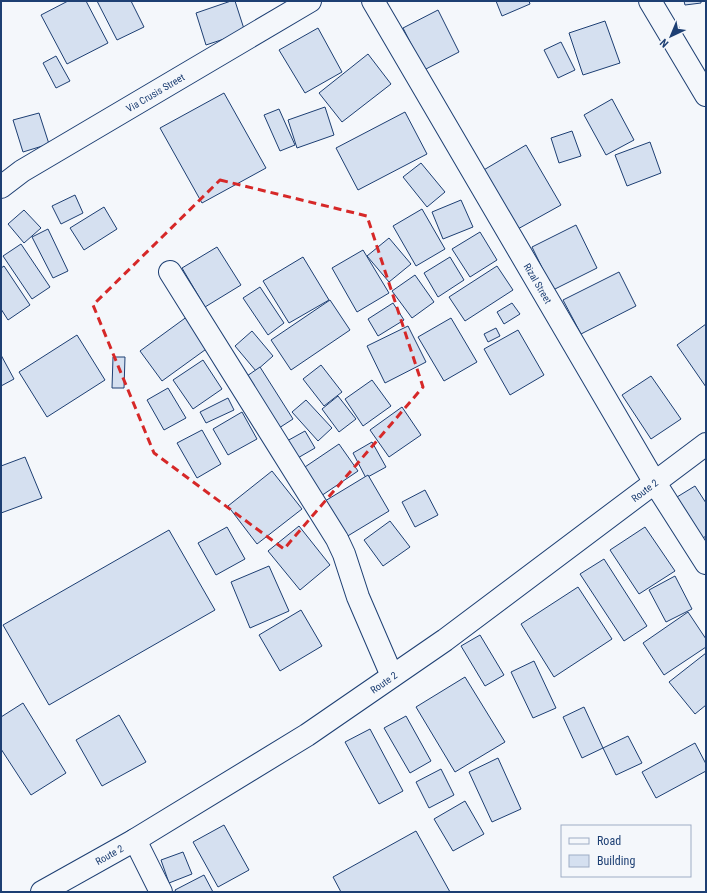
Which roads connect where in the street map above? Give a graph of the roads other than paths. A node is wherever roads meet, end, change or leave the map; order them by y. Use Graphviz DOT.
graph roads {
  1 [pos="310,1"];
  2 [pos="373,1"];
  3 [pos="650,1"];
  4 [pos="706,95"];
  5 [pos="1,187"];
  6 [pos="170,272"];
  7 [pos="706,444"];
  8 [pos="655,483"];
  9 [pos="706,563"];
  10 [pos="392,676"];
  11 [pos="135,840"];
  12 [pos="42,892"];
  13 [pos="161,892"];
  1 -- 5 [label="main road, Via Crusis Street"];
  2 -- 8 [label="main road, Rizal Street"];
  3 -- 4 [label="main road"];
  6 -- 10 [label="main road"];
  7 -- 8 [label="main road, Route 2"];
  8 -- 9 [label="main road, Rizal Street"];
  8 -- 10 [label="main road, Route 2"];
  10 -- 11 [label="main road, Route 2"];
  11 -- 12 [label="main road, Route 2"];
  11 -- 13 [label="main road"];
}
